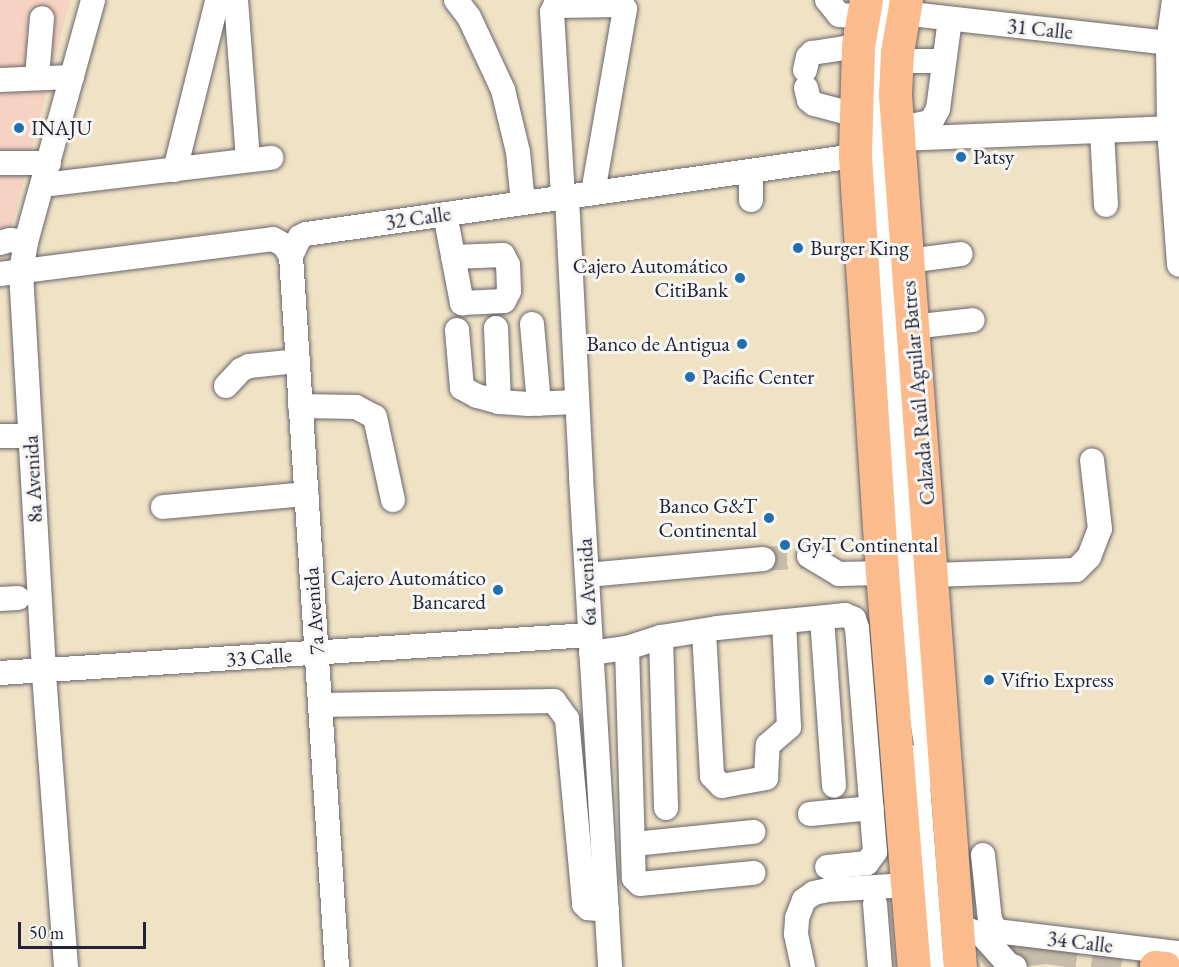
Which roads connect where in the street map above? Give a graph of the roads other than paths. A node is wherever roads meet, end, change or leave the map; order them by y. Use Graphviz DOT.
graph roads {
  1 [pos="93,0"];
  2 [pos="456,0"];
  3 [pos="827,0"];
  4 [pos="1174,0"];
  5 [pos="219,1"];
  6 [pos="877,12"];
  7 [pos="42,18"];
  8 [pos="950,19"];
  9 [pos="1174,44"];
  10 [pos="897,62"];
  11 [pos="944,62"];
  12 [pos="37,77"];
  13 [pos="72,78"];
  14 [pos="0,80"];
  15 [pos="856,115"];
  16 [pos="1169,128"];
  17 [pos="1102,131"];
  18 [pos="898,134"];
  19 [pos="855,156"];
  20 [pos="0,163"];
  21 [pos="175,170"];
  22 [pos="751,171"];
  23 [pos="46,174"];
  24 [pos="593,193"];
  25 [pos="565,197"];
  26 [pos="751,200"];
  27 [pos="523,203"];
  28 [pos="1106,205"];
  29 [pos="445,214"];
  30 [pos="26,242"];
  31 [pos="0,243"];
  32 [pos="961,254"];
  33 [pos="291,256"];
  34 [pos="453,257"];
  35 [pos="908,261"];
  36 [pos="1179,265"];
  37 [pos="10,273"];
  38 [pos="973,320"];
  39 [pos="532,324"];
  40 [pos="912,327"];
  41 [pos="496,328"];
  42 [pos="457,330"];
  43 [pos="297,361"];
  44 [pos="226,386"];
  45 [pos="499,402"];
  46 [pos="577,402"];
  47 [pos="539,404"];
  48 [pos="300,405"];
  49 [pos="0,436"];
  50 [pos="30,436"];
  51 [pos="1092,460"];
  52 [pos="306,494"];
  53 [pos="393,500"];
  54 [pos="164,507"];
  55 [pos="809,556"];
  56 [pos="763,559"];
  57 [pos="882,573"];
  58 [pos="587,575"];
  59 [pos="933,576"];
  60 [pos="822,618"];
  61 [pos="784,621"];
  62 [pos="704,632"];
  63 [pos="661,637"];
  64 [pos="590,644"];
  65 [pos="627,648"];
  66 [pos="316,653"];
  67 [pos="44,671"];
  68 [pos="0,674"];
  69 [pos="917,703"];
  70 [pos="320,705"];
  71 [pos="665,750"];
  72 [pos="631,756"];
  73 [pos="834,786"];
  74 [pos="666,808"];
  75 [pos="872,808"];
  76 [pos="810,813"];
  77 [pos="753,832"];
  78 [pos="634,844"];
  79 [pos="983,855"];
  80 [pos="827,867"];
  81 [pos="753,873"];
  82 [pos="907,885"];
  83 [pos="875,904"];
  84 [pos="607,910"];
  85 [pos="978,930"];
  86 [pos="1028,935"];
  87 [pos="1166,962"];
  88 [pos="66,967"];
  89 [pos="337,967"];
  90 [pos="610,967"];
  91 [pos="803,967"];
  92 [pos="880,967"];
  93 [pos="914,967"];
  94 [pos="932,967"];
  95 [pos="945,967"];
  96 [pos="960,967"];
  97 [pos="1015,967"];
  98 [pos="1022,967"];
  1 -- 13 [label="street, 8a Avenida"];
  2 -- 27 [label="street"];
  3 -- 6 [label="street"];
  4 -- 9 [label="street"];
  5 -- 21 [label="street"];
  5 -- 21 [label="street"];
  6 -- 8 [label="street, 31 Calle"];
  6 -- 10 [label="highway, Calzada Raúl Aguilar Batres"];
  6 -- 15 [label="highway"];
  6 -- 15 [label="street"];
  6 -- 69 [label="street"];
  7 -- 12 [label="street"];
  8 -- 9 [label="street, 31 Calle"];
  8 -- 11 [label="street"];
  9 -- 16 [label="street"];
  10 -- 11 [label="street"];
  10 -- 18 [label="highway, Calzada Raúl Aguilar Batres"];
  11 -- 18 [label="street"];
  12 -- 13 [label="street"];
  12 -- 14 [label="street"];
  13 -- 23 [label="street, 8a Avenida"];
  15 -- 19 [label="highway"];
  16 -- 17 [label="street"];
  16 -- 36 [label="street"];
  17 -- 18 [label="street"];
  17 -- 28 [label="street"];
  18 -- 35 [label="highway, Calzada Raúl Aguilar Batres"];
  19 -- 22 [label="street, 32 Calle"];
  19 -- 57 [label="highway"];
  20 -- 23 [label="street"];
  21 -- 23 [label="street"];
  22 -- 24 [label="street, 32 Calle"];
  22 -- 26 [label="street"];
  23 -- 30 [label="street, 8a Avenida"];
  24 -- 25 [label="street, 32 Calle"];
  24 -- 25 [label="street, 6a Avenida"];
  25 -- 27 [label="street, 32 Calle"];
  25 -- 46 [label="street, 6a Avenida"];
  27 -- 29 [label="street, 32 Calle"];
  29 -- 33 [label="street, 32 Calle"];
  29 -- 34 [label="street"];
  30 -- 31 [label="street"];
  30 -- 37 [label="street, 8a Avenida"];
  32 -- 35 [label="street"];
  33 -- 37 [label="street"];
  33 -- 43 [label="street, 7a Avenida"];
  35 -- 40 [label="highway, Calzada Raúl Aguilar Batres"];
  37 -- 50 [label="street, 8a Avenida"];
  38 -- 40 [label="street"];
  39 -- 47 [label="street"];
  40 -- 59 [label="highway, Calzada Raúl Aguilar Batres"];
  41 -- 45 [label="street"];
  42 -- 45 [label="street"];
  43 -- 44 [label="street"];
  43 -- 48 [label="street, 7a Avenida"];
  45 -- 47 [label="street"];
  46 -- 47 [label="street"];
  46 -- 58 [label="street, 6a Avenida"];
  48 -- 52 [label="street, 7a Avenida"];
  48 -- 53 [label="street"];
  49 -- 50 [label="street"];
  50 -- 67 [label="street, 8a Avenida"];
  51 -- 59 [label="street"];
  52 -- 54 [label="street"];
  52 -- 66 [label="street, 7a Avenida"];
  55 -- 57 [label="street"];
  56 -- 58 [label="street"];
  57 -- 82 [label="highway"];
  58 -- 64 [label="street, 6a Avenida"];
  59 -- 85 [label="highway, Calzada Raúl Aguilar Batres"];
  60 -- 61 [label="street, 33 Calle"];
  60 -- 73 [label="street"];
  60 -- 75 [label="street, 33 Calle"];
  61 -- 62 [label="street, 33 Calle"];
  61 -- 62 [label="street"];
  62 -- 63 [label="street, 33 Calle"];
  63 -- 65 [label="street, 33 Calle"];
  63 -- 71 [label="street"];
  64 -- 65 [label="street, 33 Calle"];
  64 -- 66 [label="street, 33 Calle"];
  64 -- 84 [label="street, 6a Avenida"];
  65 -- 72 [label="street"];
  66 -- 67 [label="street, 33 Calle"];
  66 -- 70 [label="street, 7a Avenida"];
  67 -- 68 [label="street, 33 Calle"];
  67 -- 88 [label="street, 8a Avenida"];
  69 -- 94 [label="street"];
  69 -- 95 [label="street"];
  70 -- 84 [label="street"];
  70 -- 89 [label="street, 7a Avenida"];
  71 -- 72 [label="street"];
  71 -- 74 [label="street"];
  72 -- 78 [label="street"];
  75 -- 76 [label="street"];
  75 -- 80 [label="street"];
  77 -- 78 [label="street"];
  78 -- 81 [label="street"];
  79 -- 85 [label="street"];
  82 -- 91 [label="street"];
  82 -- 93 [label="highway"];
  83 -- 92 [label="street"];
  84 -- 90 [label="street, 6a Avenida"];
  85 -- 86 [label="street, 34 Calle"];
  85 -- 96 [label="highway, Calzada Raúl Aguilar Batres"];
  85 -- 97 [label="street"];
  86 -- 87 [label="street, 34 Calle"];
  86 -- 98 [label="street"];
}
